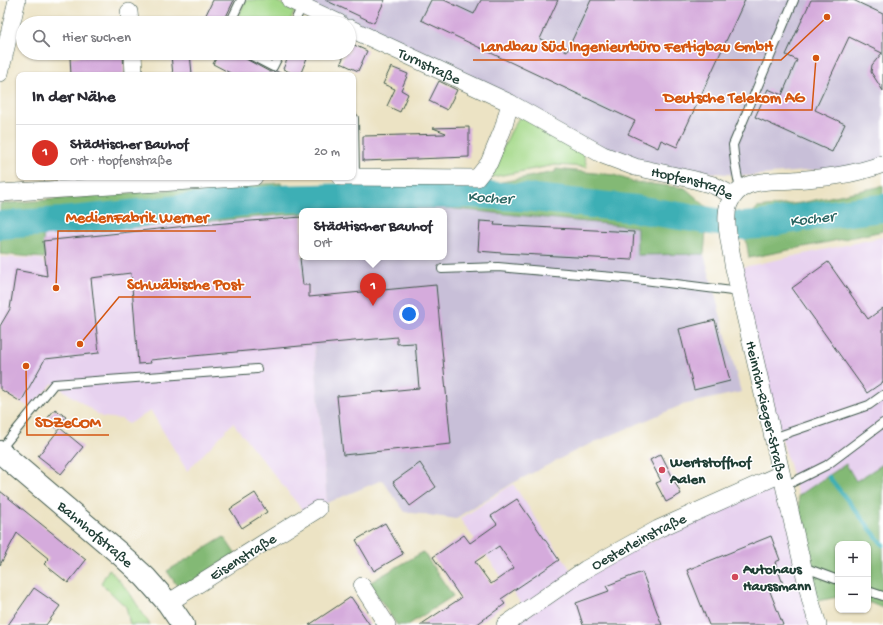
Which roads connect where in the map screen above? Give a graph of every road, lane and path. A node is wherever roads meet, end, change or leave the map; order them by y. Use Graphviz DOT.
graph roads {
  1 [pos="17,0"];
  2 [pos="241,0"];
  3 [pos="794,0"];
  4 [pos="296,3"];
  5 [pos="233,16"];
  6 [pos="295,16"];
  7 [pos="324,16"];
  8 [pos="356,31"];
  9 [pos="133,60"];
  10 [pos="260,60"];
  11 [pos="276,60"];
  12 [pos="134,72"];
  13 [pos="0,73"];
  14 [pos="510,103"];
  15 [pos="883,164"];
  16 [pos="356,177"];
  17 [pos="171,180"];
  18 [pos="143,181"];
  19 [pos="0,193"];
  20 [pos="737,193"];
  21 [pos="442,269"];
  22 [pos="740,292"];
  23 [pos="257,369"];
  24 [pos="883,395"];
  25 [pos="883,423"];
  26 [pos="773,438"];
  27 [pos="0,451"];
  28 [pos="783,480"];
  29 [pos="318,509"];
  30 [pos="803,567"];
  31 [pos="835,579"];
  32 [pos="362,586"];
  33 [pos="871,592"];
  34 [pos="883,596"];
  35 [pos="168,603"];
  36 [pos="182,625"];
  37 [pos="387,625"];
  38 [pos="505,625"];
  39 [pos="818,625"];
  1 -- 13 [label="street"];
  2 -- 5 [label="lane"];
  3 -- 20 [label="lane"];
  4 -- 6 [label="lane"];
  4 -- 7 [label="street"];
  8 -- 14 [label="street, Turnstraße"];
  9 -- 12 [label="street"];
  10 -- 11 [label="lane"];
  14 -- 16 [label="street"];
  14 -- 20 [label="street, Hopfenstraße"];
  15 -- 20 [label="street, Hopfenstraße"];
  17 -- 18 [label="street"];
  18 -- 19 [label="street"];
  20 -- 22 [label="street, Heinrich-Rieger-Straße"];
  21 -- 22 [label="lane"];
  22 -- 26 [label="street, Heinrich-Rieger-Straße"];
  23 -- 27 [label="lane"];
  24 -- 26 [label="lane"];
  25 -- 28 [label="lane"];
  26 -- 28 [label="street, Heinrich-Rieger-Straße"];
  27 -- 35 [label="main road, Bahnhofstraße"];
  28 -- 30 [label="street, Heinrich-Rieger-Straße"];
  28 -- 38 [label="street, Oesterleinstraße"];
  29 -- 35 [label="street, Eisenstraße"];
  30 -- 31 [label="lane"];
  30 -- 39 [label="street, Heinrich-Rieger-Straße"];
  32 -- 37 [label="street"];
  33 -- 34 [label="lane"];
  35 -- 36 [label="main road, Bahnhofstraße"];
}
